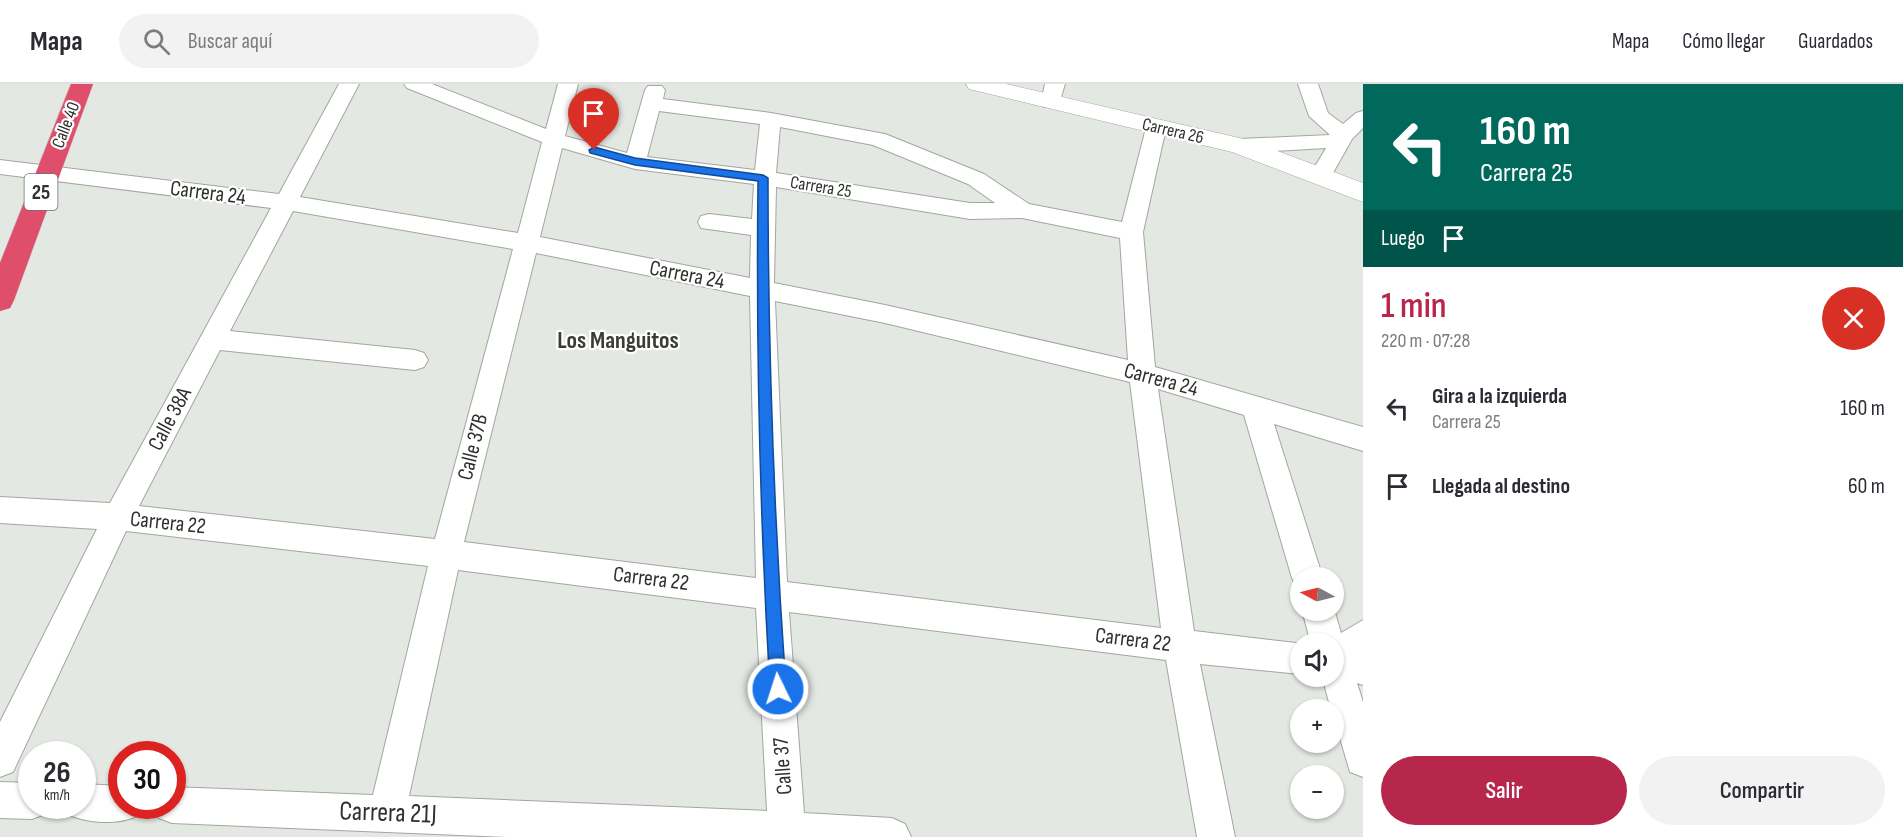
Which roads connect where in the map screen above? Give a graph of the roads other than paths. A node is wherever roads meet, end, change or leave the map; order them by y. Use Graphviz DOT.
graph roads {
  1 [pos="82,84"];
  2 [pos="349,84"];
  3 [pos="414,84"];
  4 [pos="568,84"];
  5 [pos="977,84"];
  6 [pos="1308,84"];
  7 [pos="1053,93"];
  8 [pos="1363,117"];
  9 [pos="771,119"];
  10 [pos="1156,128"];
  11 [pos="1342,138"];
  12 [pos="553,139"];
  13 [pos="1239,146"];
  14 [pos="635,162"];
  15 [pos="0,167"];
  16 [pos="48,174"];
  17 [pos="1321,175"];
  18 [pos="763,178"];
  19 [pos="1363,193"];
  20 [pos="284,202"];
  21 [pos="1022,210"];
  22 [pos="709,222"];
  23 [pos="762,228"];
  24 [pos="1131,232"];
  25 [pos="526,243"];
  26 [pos="762,290"];
  27 [pos="0,300"];
  28 [pos="212,339"];
  29 [pos="415,360"];
  30 [pos="1142,374"];
  31 [pos="1255,406"];
  32 [pos="1363,439"];
  33 [pos="0,510"];
  34 [pos="118,518"];
  35 [pos="446,554"];
  36 [pos="1305,567"];
  37 [pos="772,595"];
  38 [pos="1363,636"];
  39 [pos="1180,646"];
  40 [pos="1344,652"];
  41 [pos="1290,657"];
  42 [pos="1344,663"];
  43 [pos="1363,668"];
  44 [pos="1342,687"];
  45 [pos="0,759"];
  46 [pos="1363,759"];
  47 [pos="0,800"];
  48 [pos="18,801"];
  49 [pos="186,805"];
  50 [pos="387,812"];
  51 [pos="581,829"];
  52 [pos="788,833"];
  53 [pos="892,837"];
  54 [pos="1216,837"];
  1 -- 16 [label="highway, Calle 40 / 25"];
  2 -- 20 [label="street, Calle 38A"];
  3 -- 12 [label="street, Carrera 25"];
  4 -- 12 [label="street, Calle 37B"];
  5 -- 7 [label="main road, Carrera 26"];
  6 -- 11 [label="street"];
  7 -- 10 [label="main road, Carrera 26"];
  8 -- 11 [label="street"];
  9 -- 14 [label="street"];
  9 -- 18 [label="street, Calle 37"];
  9 -- 21 [label="street"];
  10 -- 13 [label="main road, Carrera 26"];
  10 -- 24 [label="street"];
  11 -- 13 [label="street"];
  11 -- 17 [label="street"];
  12 -- 14 [label="street, Carrera 25"];
  12 -- 25 [label="street, Calle 37B"];
  13 -- 17 [label="main road, Carrera 26"];
  14 -- 18 [label="street, Carrera 25"];
  15 -- 16 [label="street, Carrera 24"];
  16 -- 20 [label="street, Carrera 24"];
  16 -- 27 [label="highway, Calle 40 / 25"];
  17 -- 19 [label="main road, Carrera 26"];
  18 -- 21 [label="street, Carrera 25"];
  18 -- 23 [label="street, Calle 37"];
  20 -- 25 [label="street, Carrera 24"];
  20 -- 28 [label="street, Calle 38A"];
  21 -- 24 [label="street, Carrera 25"];
  22 -- 23 [label="street"];
  23 -- 26 [label="street, Calle 37"];
  24 -- 30 [label="street"];
  25 -- 26 [label="street, Carrera 24"];
  25 -- 35 [label="street, Calle 37B"];
  26 -- 30 [label="street, Carrera 24"];
  26 -- 37 [label="street, Calle 37"];
  28 -- 29 [label="street"];
  28 -- 34 [label="street, Calle 38A"];
  30 -- 31 [label="street, Carrera 24"];
  30 -- 39 [label="street"];
  31 -- 32 [label="street, Carrera 24"];
  31 -- 36 [label="street"];
  33 -- 34 [label="street, Carrera 22"];
  34 -- 35 [label="street, Carrera 22"];
  34 -- 45 [label="street, Calle 38A"];
  35 -- 37 [label="street, Carrera 22"];
  35 -- 50 [label="street, Calle 37B"];
  37 -- 39 [label="street, Carrera 22"];
  37 -- 52 [label="street, Calle 37"];
  38 -- 40 [label="street"];
  39 -- 41 [label="street, Carrera 22"];
  39 -- 54 [label="street"];
  42 -- 43 [label="street"];
  44 -- 46 [label="street"];
  47 -- 48 [label="street"];
  49 -- 50 [label="street, Carrera 21J"];
  50 -- 51 [label="street, Carrera 21J"];
  51 -- 52 [label="street, Carrera 21J"];
  52 -- 53 [label="street, Carrera 21J"];
}
